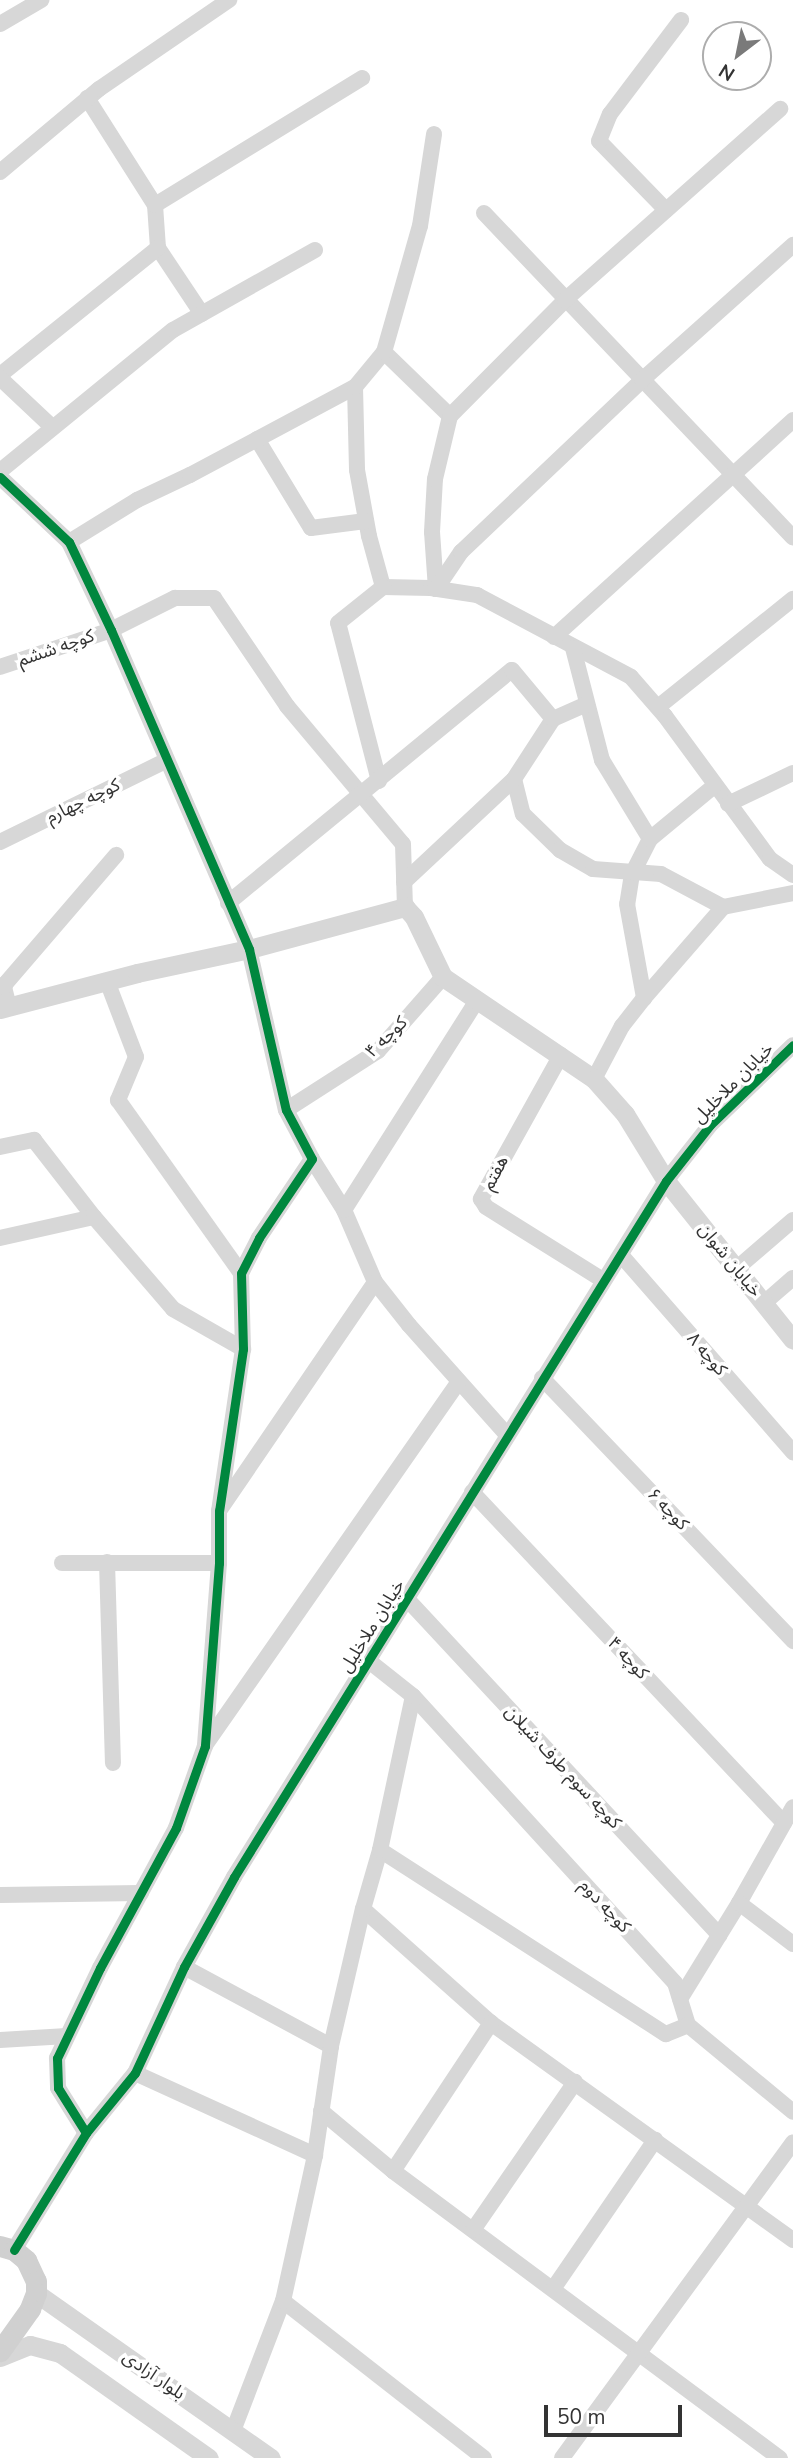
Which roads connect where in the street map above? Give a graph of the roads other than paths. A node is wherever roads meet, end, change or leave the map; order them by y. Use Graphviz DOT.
graph roads {
  1 [pos="41,0"];
  2 [pos="229,0"];
  3 [pos="681,20"];
  4 [pos="0,24"];
  5 [pos="362,78"];
  6 [pos="87,98"];
  7 [pos="780,109"];
  8 [pos="434,134"];
  9 [pos="0,172"];
  10 [pos="155,205"];
  11 [pos="666,210"];
  12 [pos="484,213"];
  13 [pos="793,245"];
  14 [pos="158,248"];
  15 [pos="315,250"];
  16 [pos="565,300"];
  17 [pos="202,314"];
  18 [pos="384,352"];
  19 [pos="0,376"];
  20 [pos="642,380"];
  21 [pos="355,387"];
  22 [pos="450,416"];
  23 [pos="793,421"];
  24 [pos="52,427"];
  25 [pos="257,439"];
  26 [pos="0,471"];
  27 [pos="733,474"];
  28 [pos="0,477"];
  29 [pos="366,521"];
  30 [pos="793,537"];
  31 [pos="69,542"];
  32 [pos="383,587"];
  33 [pos="436,589"];
  34 [pos="793,599"];
  35 [pos="111,630"];
  36 [pos="554,637"];
  37 [pos="573,648"];
  38 [pos="0,667"];
  39 [pos="587,704"];
  40 [pos="657,707"];
  41 [pos="553,719"];
  42 [pos="165,761"];
  43 [pos="793,773"];
  44 [pos="514,779"];
  45 [pos="379,781"];
  46 [pos="714,786"];
  47 [pos="362,795"];
  48 [pos="728,804"];
  49 [pos="650,839"];
  50 [pos="0,842"];
  51 [pos="116,855"];
  52 [pos="632,874"];
  53 [pos="793,876"];
  54 [pos="404,883"];
  55 [pos="793,893"];
  56 [pos="228,903"];
  57 [pos="405,907"];
  58 [pos="723,907"];
  59 [pos="249,949"];
  60 [pos="443,977"];
  61 [pos="107,981"];
  62 [pos="644,998"];
  63 [pos="476,1002"];
  64 [pos="5,1008"];
  65 [pos="793,1045"];
  66 [pos="561,1055"];
  67 [pos="594,1079"];
  68 [pos="286,1110"];
  69 [pos="0,1147"];
  70 [pos="312,1159"];
  71 [pos="666,1181"];
  72 [pos="344,1210"];
  73 [pos="94,1217"];
  74 [pos="793,1220"];
  75 [pos="0,1238"];
  76 [pos="621,1255"];
  77 [pos="736,1269"];
  78 [pos="241,1273"];
  79 [pos="793,1278"];
  80 [pos="603,1280"];
  81 [pos="375,1282"];
  82 [pos="764,1303"];
  83 [pos="793,1340"];
  84 [pos="243,1349"];
  85 [pos="542,1378"];
  86 [pos="459,1381"];
  87 [pos="507,1435"];
  88 [pos="793,1452"];
  89 [pos="472,1492"];
  90 [pos="219,1511"];
  91 [pos="107,1562"];
  92 [pos="62,1563"];
  93 [pos="219,1563"];
  94 [pos="407,1599"];
  95 [pos="793,1641"];
  96 [pos="369,1661"];
  97 [pos="413,1696"];
  98 [pos="205,1746"];
  99 [pos="113,1763"];
  100 [pos="793,1807"];
  101 [pos="784,1823"];
  102 [pos="380,1850"];
  103 [pos="141,1893"];
  104 [pos="0,1895"];
  105 [pos="740,1903"];
  106 [pos="363,1909"];
  107 [pos="719,1935"];
  108 [pos="793,1944"];
  109 [pos="184,1967"];
  110 [pos="680,2000"];
  111 [pos="491,2023"];
  112 [pos="688,2025"];
  113 [pos="67,2036"];
  114 [pos="0,2040"];
  115 [pos="331,2046"];
  116 [pos="135,2073"];
  117 [pos="575,2082"];
  118 [pos="321,2110"];
  119 [pos="793,2112"];
  120 [pos="86,2133"];
  121 [pos="655,2140"];
  122 [pos="793,2142"];
  123 [pos="314,2155"];
  124 [pos="393,2171"];
  125 [pos="747,2205"];
  126 [pos="473,2230"];
  127 [pos="793,2240"];
  128 [pos="7,2248"];
  129 [pos="552,2289"];
  130 [pos="36,2293"];
  131 [pos="283,2301"];
  132 [pos="638,2353"];
  133 [pos="0,2354"];
  134 [pos="233,2431"];
  135 [pos="209,2458"];
  136 [pos="271,2458"];
  137 [pos="484,2458"];
  138 [pos="562,2458"];
  139 [pos="780,2458"];
  1 -- 4 [label="street"];
  2 -- 6 [label="street"];
  3 -- 11 [label="street"];
  5 -- 10 [label="street"];
  6 -- 9 [label="street"];
  6 -- 10 [label="street"];
  7 -- 11 [label="street"];
  8 -- 18 [label="street"];
  10 -- 14 [label="street"];
  11 -- 16 [label="street"];
  12 -- 16 [label="street"];
  13 -- 20 [label="street"];
  14 -- 17 [label="street"];
  14 -- 19 [label="street"];
  15 -- 17 [label="street"];
  16 -- 20 [label="street"];
  16 -- 22 [label="street"];
  17 -- 24 [label="street"];
  18 -- 21 [label="street"];
  18 -- 22 [label="street"];
  19 -- 24 [label="street"];
  20 -- 27 [label="street"];
  20 -- 33 [label="street"];
  21 -- 25 [label="street"];
  21 -- 29 [label="street"];
  22 -- 33 [label="street"];
  23 -- 27 [label="street"];
  24 -- 26 [label="street"];
  25 -- 29 [label="street"];
  25 -- 31 [label="street"];
  27 -- 30 [label="street"];
  27 -- 36 [label="street"];
  28 -- 31 [label="street"];
  29 -- 32 [label="street"];
  31 -- 35 [label="street"];
  32 -- 33 [label="street"];
  32 -- 45 [label="street"];
  33 -- 36 [label="street"];
  34 -- 40 [label="street"];
  35 -- 38 [label="street, کوچه ششم"];
  35 -- 42 [label="street"];
  35 -- 47 [label="street, کوچه ششم"];
  36 -- 37 [label="street"];
  37 -- 39 [label="street"];
  37 -- 40 [label="street"];
  39 -- 41 [label="street"];
  39 -- 49 [label="street"];
  40 -- 46 [label="street"];
  41 -- 44 [label="street"];
  41 -- 45 [label="street"];
  42 -- 50 [label="street, کوچه چهارم"];
  42 -- 56 [label="street"];
  43 -- 48 [label="street"];
  44 -- 52 [label="street"];
  44 -- 54 [label="street"];
  45 -- 47 [label="street"];
  46 -- 48 [label="street"];
  46 -- 49 [label="street"];
  47 -- 54 [label="street"];
  47 -- 56 [label="street"];
  48 -- 53 [label="street"];
  49 -- 52 [label="street"];
  51 -- 64 [label="street"];
  52 -- 58 [label="street"];
  52 -- 62 [label="street"];
  54 -- 57 [label="street"];
  55 -- 58 [label="street"];
  56 -- 59 [label="street"];
  57 -- 59 [label="street"];
  57 -- 60 [label="street"];
  58 -- 62 [label="street"];
  59 -- 61 [label="street"];
  59 -- 68 [label="street"];
  60 -- 63 [label="street, خیابان شوان"];
  60 -- 68 [label="street, کوچه ۴"];
  61 -- 64 [label="street"];
  61 -- 78 [label="street"];
  62 -- 67 [label="street"];
  63 -- 66 [label="street, خیابان شوان"];
  63 -- 72 [label="street"];
  65 -- 71 [label="street, خیابان ملاخلیل"];
  66 -- 67 [label="street, خیابان شوان"];
  66 -- 80 [label="street, هفتم"];
  67 -- 71 [label="street, خیابان شوان"];
  68 -- 70 [label="street"];
  69 -- 73 [label="street"];
  70 -- 72 [label="street"];
  70 -- 78 [label="street"];
  71 -- 76 [label="street, خیابان ملاخلیل"];
  71 -- 77 [label="street, خیابان شوان"];
  72 -- 81 [label="street"];
  73 -- 75 [label="street"];
  73 -- 84 [label="street"];
  74 -- 77 [label="street"];
  76 -- 80 [label="street, خیابان ملاخلیل"];
  76 -- 88 [label="street, کوچه ۸"];
  77 -- 82 [label="street, خیابان شوان"];
  78 -- 84 [label="street"];
  79 -- 82 [label="street"];
  80 -- 85 [label="street, خیابان ملاخلیل"];
  81 -- 86 [label="street"];
  81 -- 90 [label="street"];
  82 -- 83 [label="street, خیابان شوان"];
  84 -- 90 [label="street"];
  85 -- 87 [label="street, خیابان ملاخلیل"];
  85 -- 95 [label="street, کوچه ۶"];
  86 -- 87 [label="street"];
  86 -- 98 [label="street"];
  87 -- 89 [label="street, خیابان ملاخلیل"];
  89 -- 94 [label="street, خیابان ملاخلیل"];
  89 -- 101 [label="street, کوچه ۴"];
  90 -- 93 [label="street"];
  91 -- 92 [label="street"];
  91 -- 93 [label="street"];
  91 -- 99 [label="street"];
  93 -- 98 [label="street"];
  94 -- 96 [label="street, خیابان ملاخلیل"];
  94 -- 107 [label="street, کوچه سوم طرف شیلان"];
  96 -- 97 [label="street, کوچه دوم"];
  96 -- 109 [label="street, خیابان ملاخلیل"];
  97 -- 102 [label="street"];
  97 -- 110 [label="street, کوچه دوم"];
  98 -- 103 [label="street"];
  100 -- 101 [label="street"];
  101 -- 105 [label="street"];
  102 -- 106 [label="street"];
  102 -- 112 [label="street"];
  103 -- 104 [label="street"];
  103 -- 113 [label="street"];
  105 -- 107 [label="street"];
  105 -- 108 [label="street"];
  106 -- 111 [label="street"];
  106 -- 115 [label="street"];
  107 -- 110 [label="street"];
  109 -- 115 [label="street"];
  109 -- 116 [label="street, خیابان ملاخلیل"];
  110 -- 112 [label="street, کوچه دوم"];
  111 -- 117 [label="street"];
  111 -- 124 [label="street"];
  112 -- 119 [label="street"];
  113 -- 114 [label="street"];
  113 -- 120 [label="street"];
  115 -- 118 [label="street"];
  116 -- 120 [label="street, خیابان ملاخلیل"];
  116 -- 123 [label="street"];
  117 -- 121 [label="street"];
  117 -- 126 [label="street"];
  118 -- 123 [label="street"];
  118 -- 124 [label="street"];
  120 -- 128 [label="street, خیابان ملاخلیل"];
  121 -- 125 [label="street"];
  121 -- 129 [label="street"];
  122 -- 125 [label="street"];
  123 -- 131 [label="street"];
  124 -- 126 [label="street"];
  125 -- 127 [label="street"];
  125 -- 132 [label="street"];
  126 -- 129 [label="street"];
  128 -- 130 [label="main road"];
  129 -- 132 [label="street"];
  130 -- 133 [label="main road"];
  130 -- 134 [label="street, بلوار آزادی"];
  131 -- 134 [label="street"];
  131 -- 137 [label="street"];
  132 -- 138 [label="street"];
  132 -- 139 [label="street"];
  133 -- 135 [label="street, بلوار آزادی"];
  134 -- 136 [label="street, بلوار آزادی"];
}
